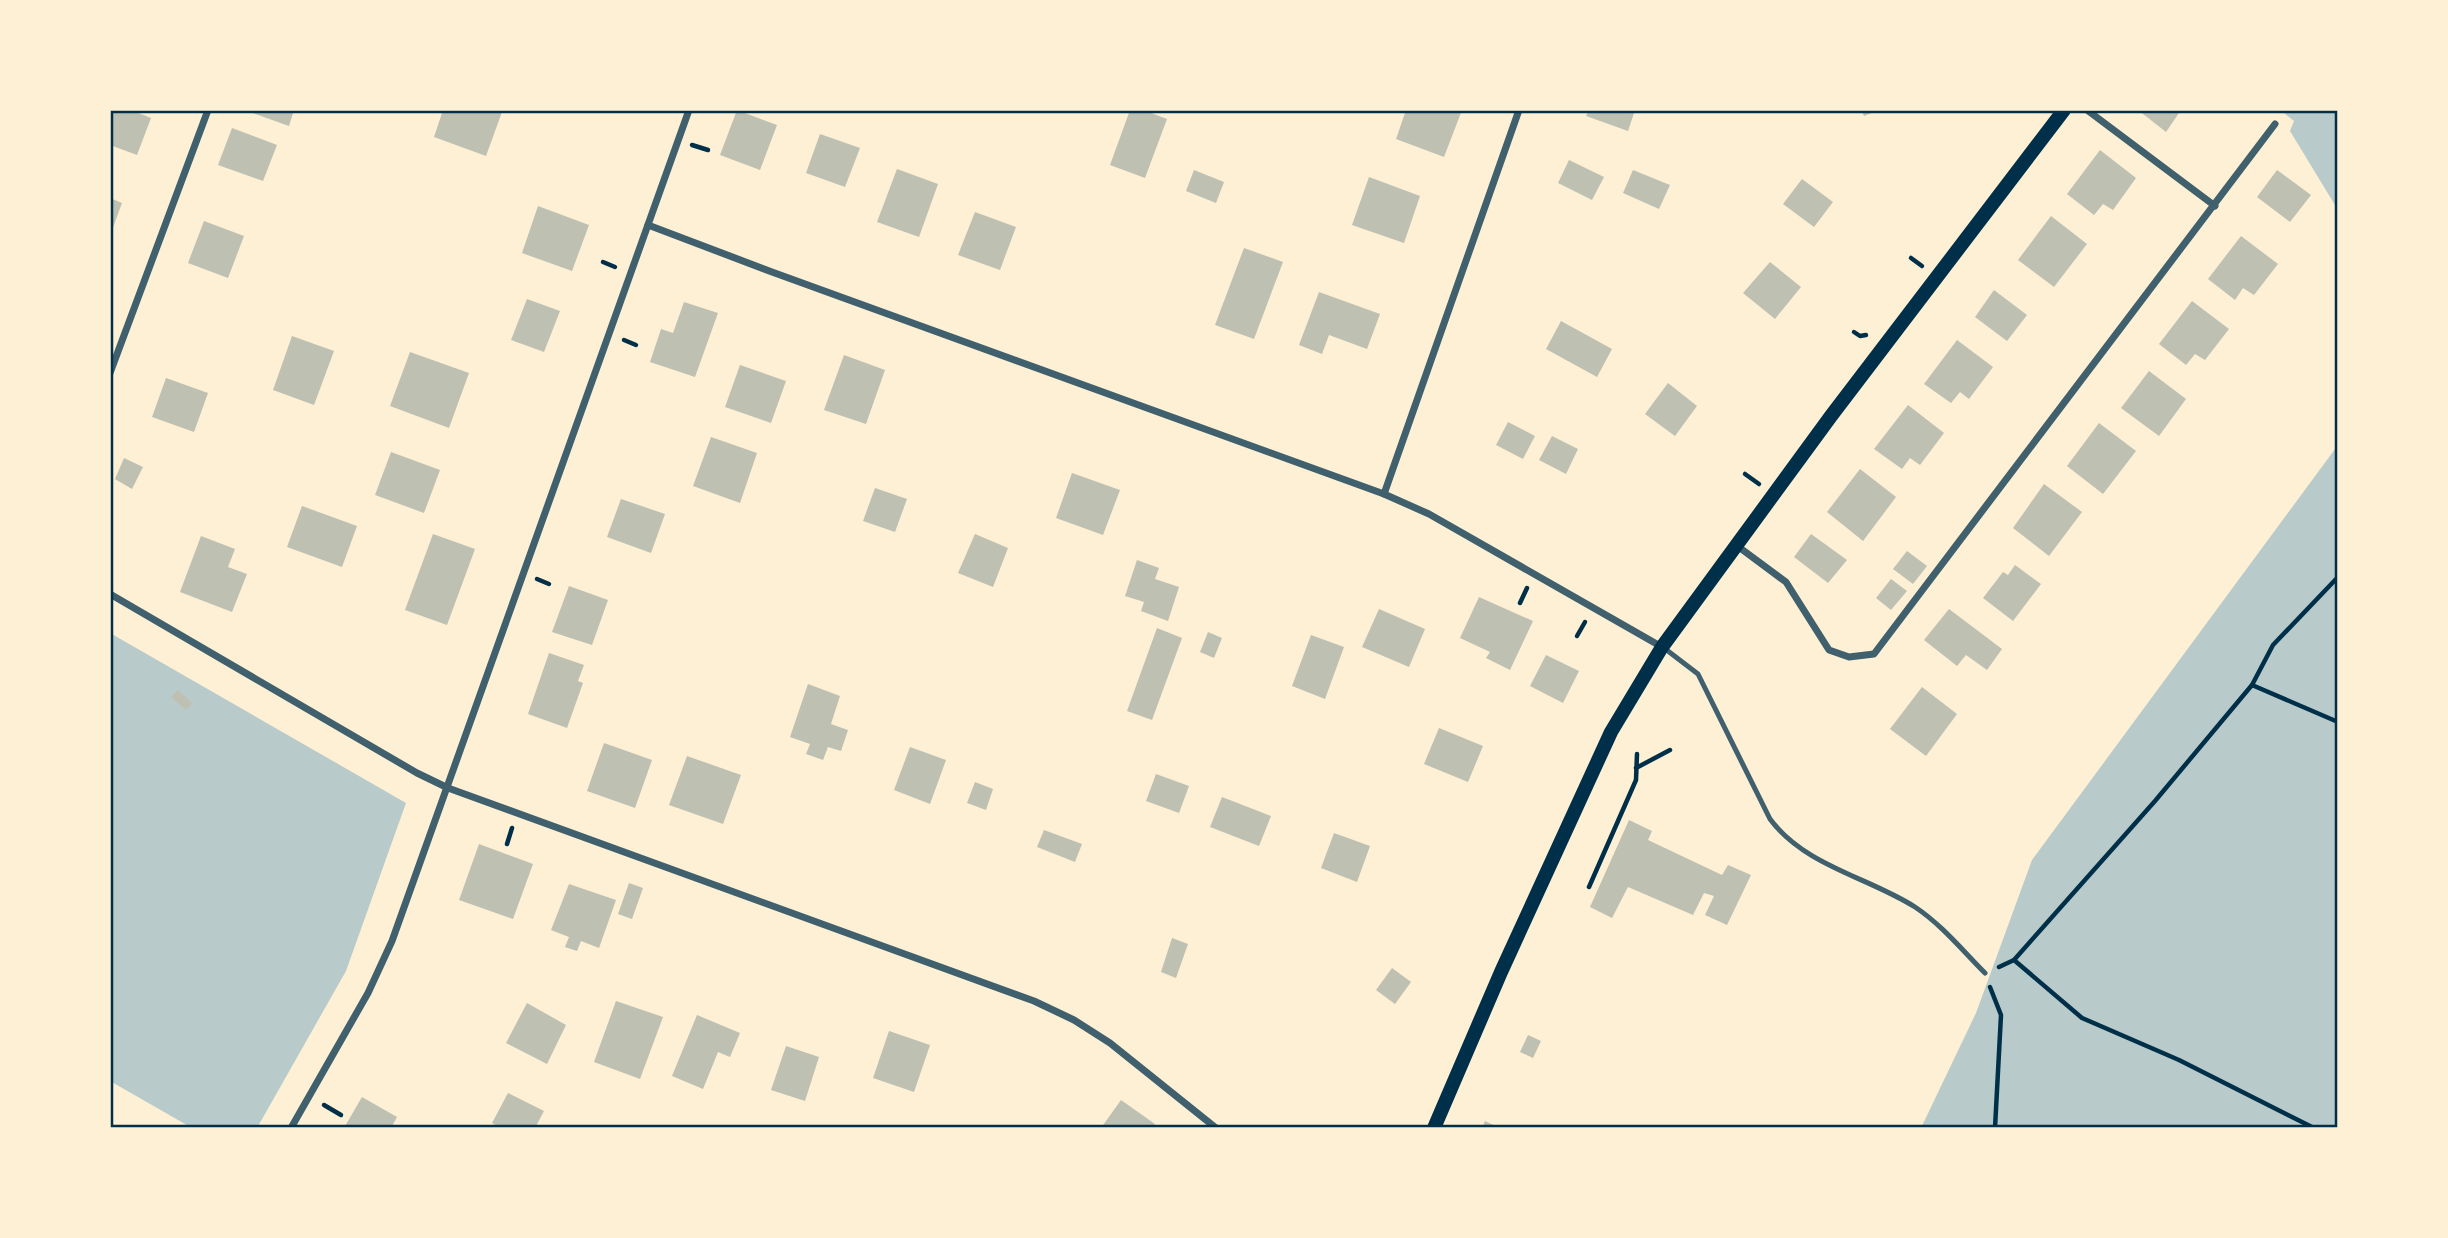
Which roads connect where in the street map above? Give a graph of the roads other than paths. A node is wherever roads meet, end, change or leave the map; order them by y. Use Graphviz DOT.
graph roads {
  1 [pos="208,110"];
  2 [pos="689,110"];
  3 [pos="1519,110"];
  4 [pos="2064,110"];
  5 [pos="2087,110"];
  6 [pos="2275,124"];
  7 [pos="2215,206"];
  8 [pos="648,225"];
  9 [pos="110,373"];
  10 [pos="1384,494"];
  11 [pos="1736,545"];
  12 [pos="110,594"];
  13 [pos="1662,647"];
  14 [pos="448,788"];
  15 [pos="1985,974"];
  16 [pos="291,1128"];
  17 [pos="1216,1128"];
  18 [pos="1434,1128"];
  1 -- 9 [label="street"];
  2 -- 8 [label="street"];
  3 -- 10 [label="street"];
  4 -- 11 [label="main road"];
  5 -- 7 [label="street"];
  6 -- 7 [label="street"];
  7 -- 11 [label="street"];
  8 -- 10 [label="street"];
  8 -- 14 [label="street"];
  10 -- 13 [label="street"];
  11 -- 13 [label="main road"];
  12 -- 14 [label="street"];
  13 -- 15 [label="lane"];
  13 -- 18 [label="main road"];
  14 -- 16 [label="street"];
  14 -- 17 [label="street"];
}
